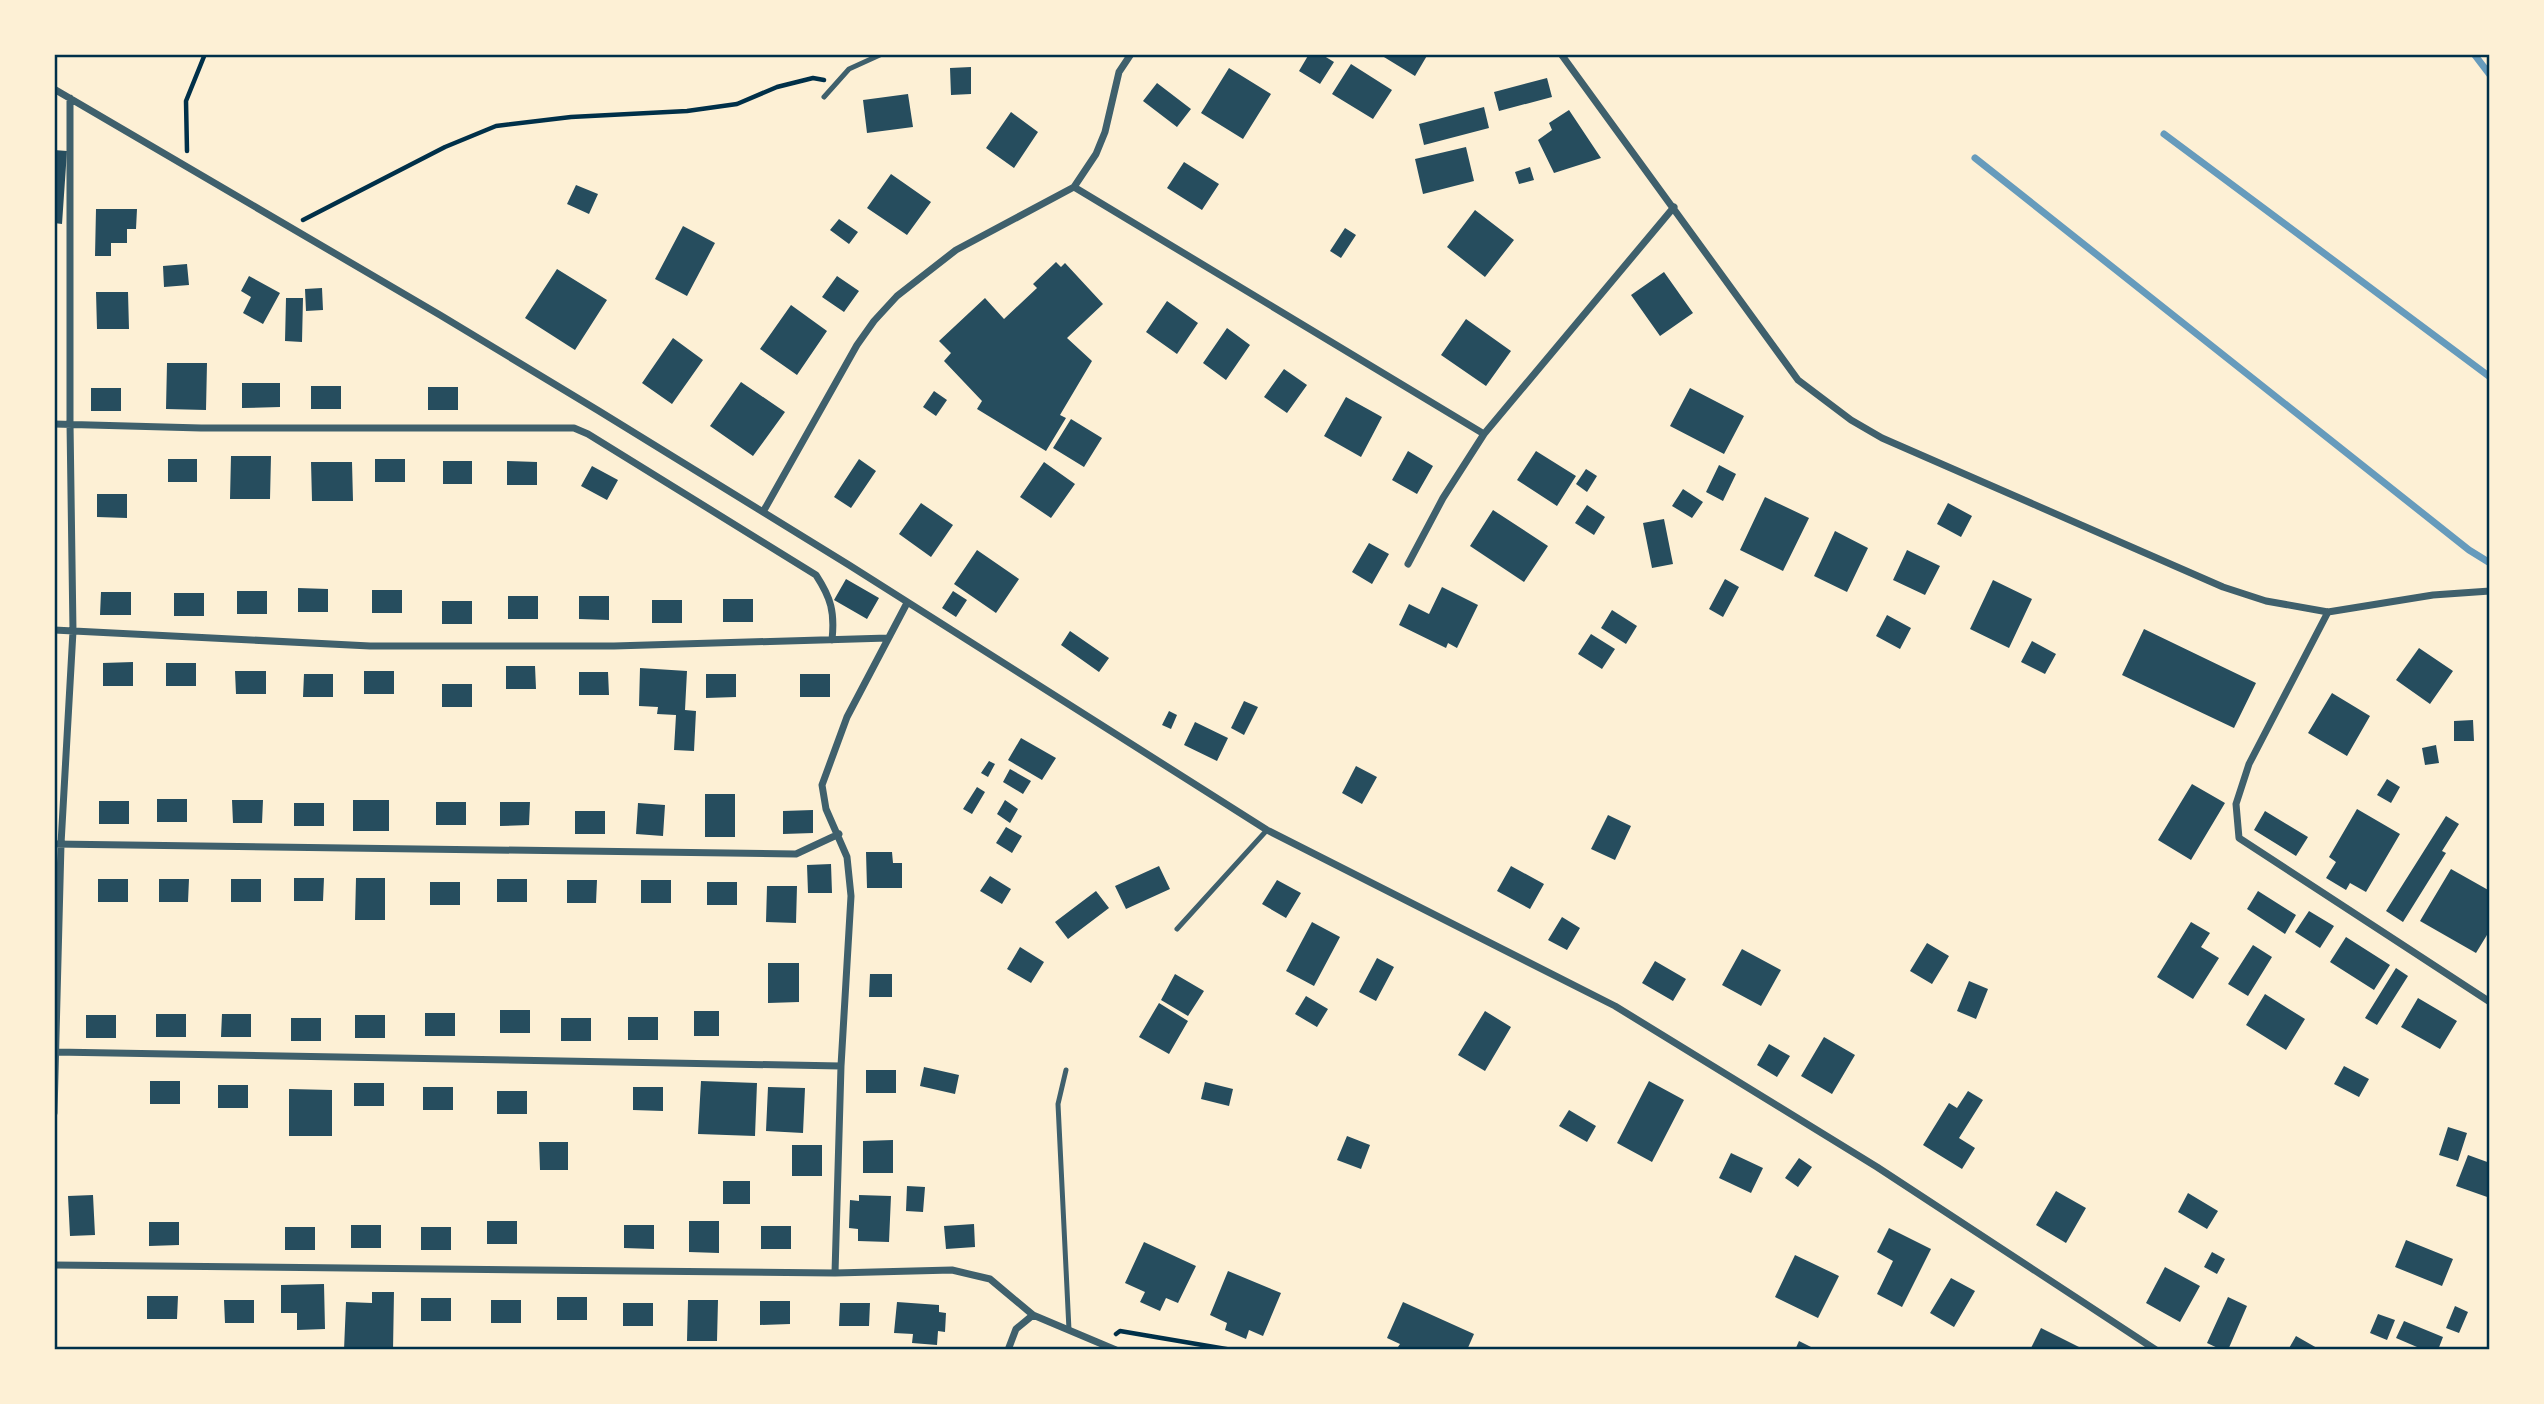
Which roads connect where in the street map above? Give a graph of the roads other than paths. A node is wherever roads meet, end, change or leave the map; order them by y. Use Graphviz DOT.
graph roads {
  1 [pos="882,54"];
  2 [pos="1037,54"];
  3 [pos="1084,54"];
  4 [pos="1131,54"];
  5 [pos="1561,54"];
  6 [pos="54,89"];
  7 [pos="824,97"];
  8 [pos="70,98"];
  9 [pos="1074,187"];
  10 [pos="1674,207"];
  11 [pos="70,423"];
  12 [pos="54,424"];
  13 [pos="1484,434"];
  14 [pos="763,512"];
  15 [pos="1408,564"];
  16 [pos="2490,591"];
  17 [pos="907,603"];
  18 [pos="2328,612"];
  19 [pos="54,630"];
  20 [pos="74,631"];
  21 [pos="888,638"];
  22 [pos="832,640"];
  23 [pos="1267,830"];
  24 [pos="839,834"];
  25 [pos="57,844"];
  26 [pos="1177,929"];
  27 [pos="2490,1002"];
  28 [pos="55,1052"];
  29 [pos="841,1066"];
  30 [pos="1066,1070"];
  31 [pos="54,1113"];
  32 [pos="54,1265"];
  33 [pos="835,1273"];
  34 [pos="1032,1315"];
  35 [pos="1069,1330"];
  36 [pos="1088,1338"];
  37 [pos="1008,1350"];
  38 [pos="1088,1350"];
  39 [pos="1116,1350"];
  40 [pos="2156,1350"];
  1 -- 7 [label="lane"];
  2 -- 3 [label="lane"];
  4 -- 9 [label="street"];
  5 -- 10 [label="street"];
  6 -- 8 [label="street"];
  8 -- 11 [label="street"];
  8 -- 14 [label="street"];
  9 -- 13 [label="street"];
  9 -- 14 [label="street"];
  10 -- 13 [label="street"];
  10 -- 18 [label="street"];
  11 -- 12 [label="street"];
  11 -- 20 [label="street"];
  11 -- 22 [label="street"];
  13 -- 15 [label="street"];
  14 -- 17 [label="street"];
  16 -- 18 [label="street"];
  17 -- 21 [label="street"];
  17 -- 23 [label="street"];
  18 -- 27 [label="street"];
  19 -- 20 [label="street"];
  20 -- 22 [label="street"];
  20 -- 25 [label="street"];
  21 -- 22 [label="street"];
  21 -- 24 [label="street"];
  23 -- 26 [label="lane"];
  23 -- 40 [label="street"];
  24 -- 25 [label="street"];
  24 -- 29 [label="street"];
  25 -- 28 [label="street"];
  28 -- 29 [label="street"];
  28 -- 31 [label="street"];
  29 -- 33 [label="street"];
  30 -- 35 [label="lane"];
  32 -- 33 [label="street"];
  33 -- 34 [label="street"];
  34 -- 35 [label="street"];
  34 -- 37 [label="street"];
  35 -- 36 [label="street"];
  36 -- 38 [label="street"];
  36 -- 39 [label="street"];
}
